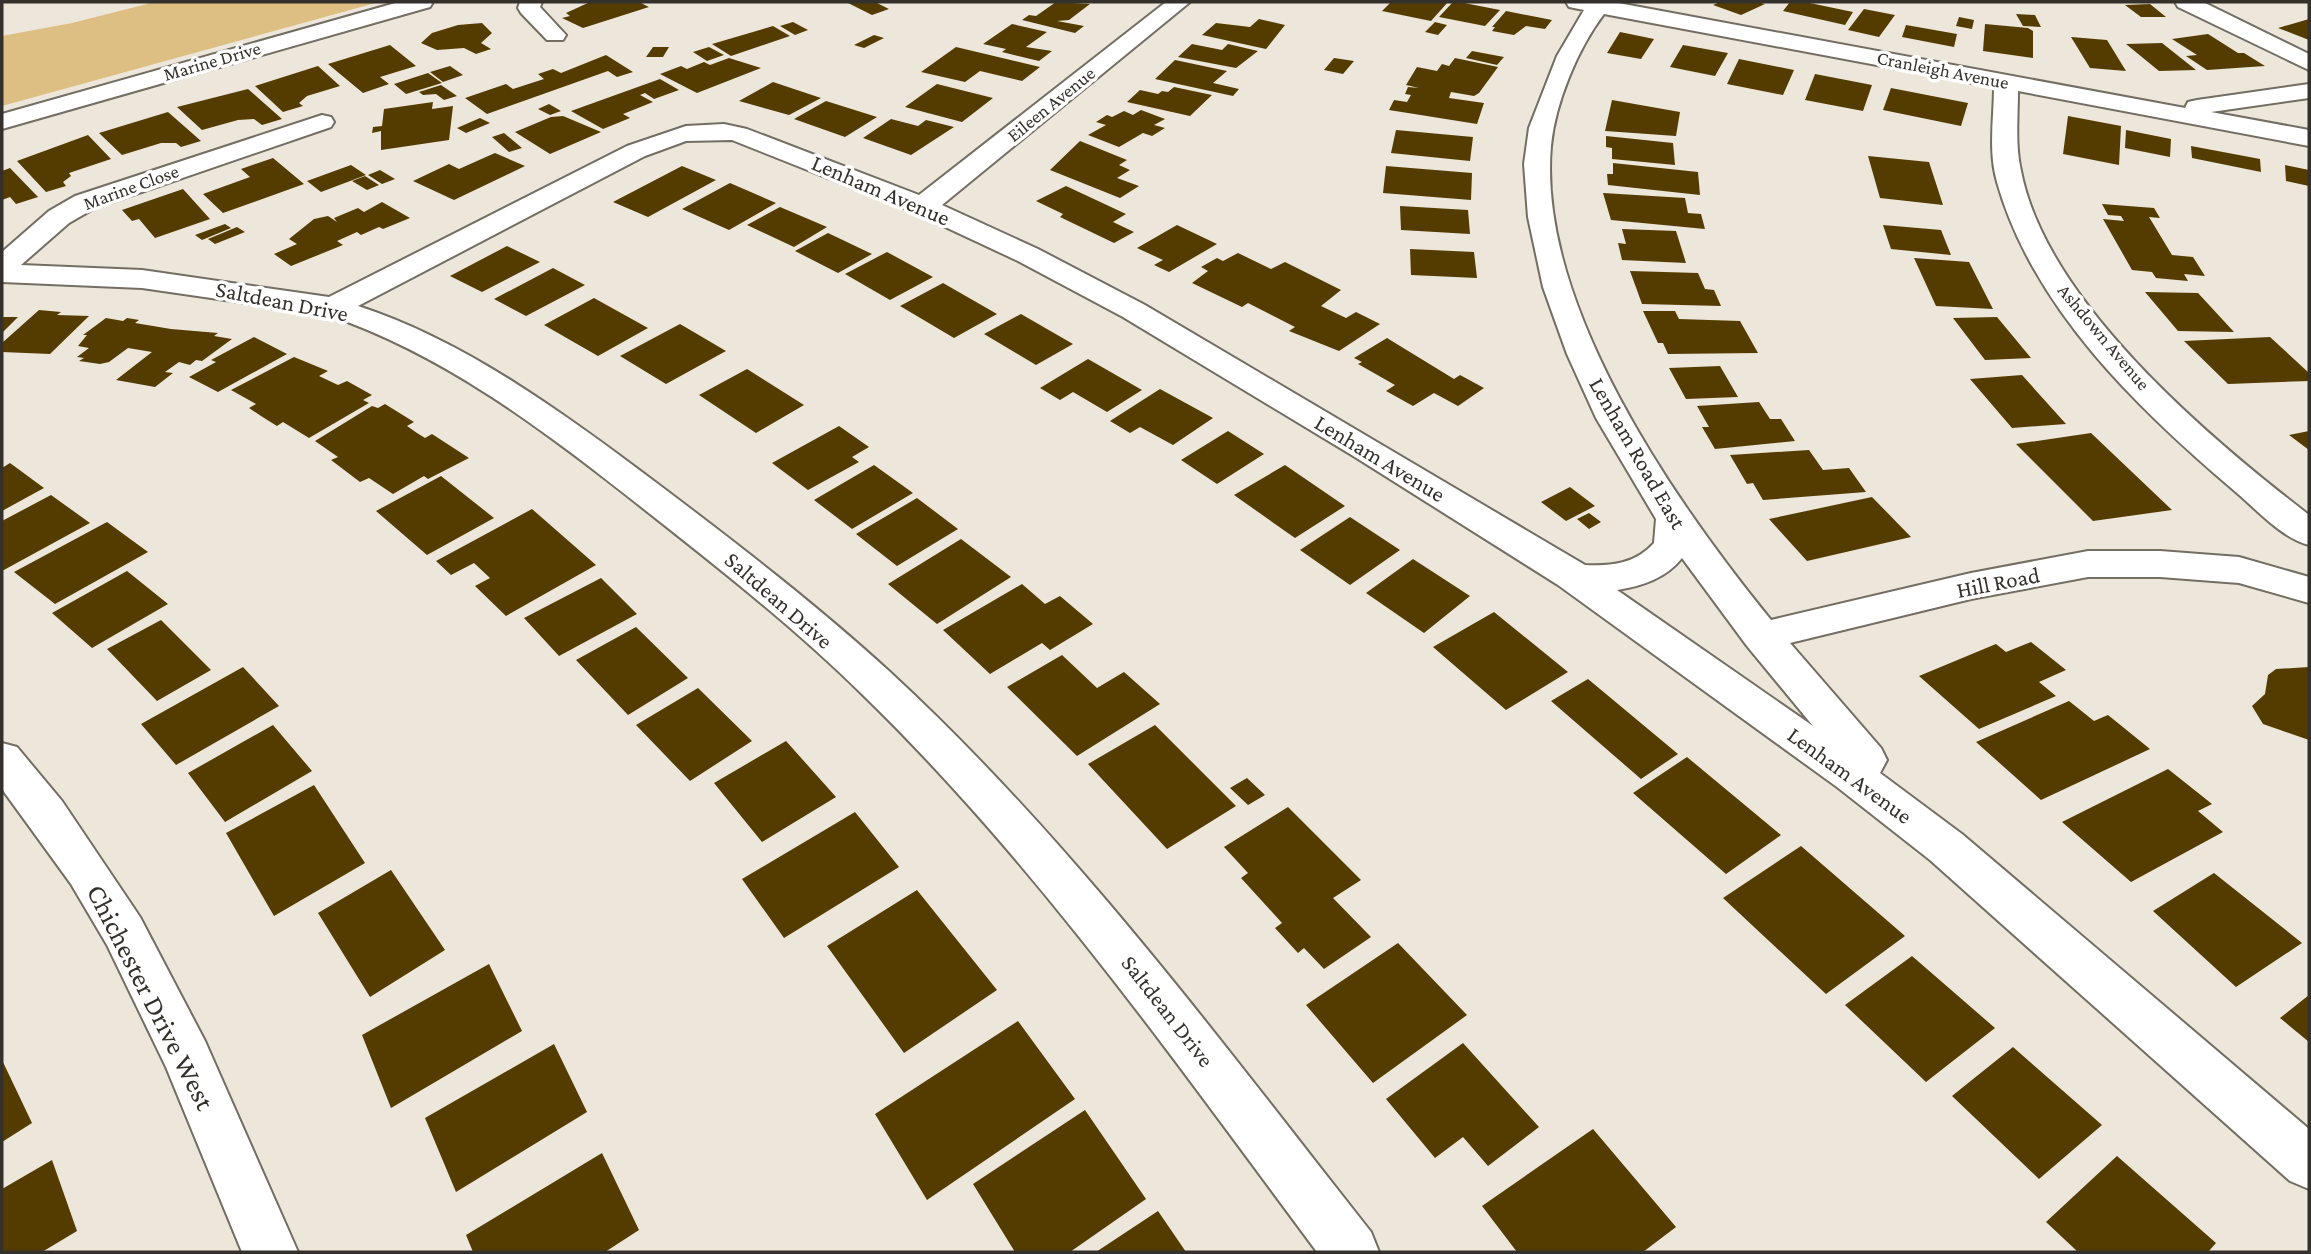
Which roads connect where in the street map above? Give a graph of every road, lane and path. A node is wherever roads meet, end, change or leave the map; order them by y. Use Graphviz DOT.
graph roads {
  1 [pos="422,2"];
  2 [pos="531,2"];
  3 [pos="1179,2"];
  4 [pos="2186,2"];
  5 [pos="1592,3"];
  6 [pos="555,35"];
  7 [pos="2309,63"];
  8 [pos="2006,82"];
  9 [pos="2309,91"];
  10 [pos="2191,115"];
  11 [pos="2,122"];
  12 [pos="322,122"];
  13 [pos="2309,138"];
  14 [pos="921,205"];
  15 [pos="2,267"];
  16 [pos="2,273"];
  17 [pos="332,307"];
  18 [pos="1674,519"];
  19 [pos="2298,524"];
  20 [pos="2239,570"];
  21 [pos="1571,576"];
  22 [pos="2309,590"];
  23 [pos="1761,636"];
  24 [pos="2,759"];
  25 [pos="1852,775"];
  26 [pos="2309,1163"];
  27 [pos="270,1252"];
  28 [pos="1351,1252"];
  1 -- 11 [label="street, Marine Drive"];
  2 -- 6 [label="street"];
  3 -- 14 [label="street, Eileen Avenue"];
  4 -- 7 [label="street"];
  5 -- 8 [label="street, Cranleigh Avenue"];
  5 -- 18 [label="street, Lenham Road East"];
  8 -- 10 [label="street, Cranleigh Avenue"];
  8 -- 19 [label="street, Ashdown Avenue"];
  9 -- 10 [label="street"];
  10 -- 13 [label="street, Cranleigh Avenue"];
  12 -- 15 [label="street, Marine Close"];
  14 -- 17 [label="street, Lenham Avenue"];
  14 -- 21 [label="street, Lenham Avenue"];
  16 -- 17 [label="street, Saltdean Drive"];
  17 -- 28 [label="street, Saltdean Drive"];
  18 -- 21 [label="street"];
  18 -- 23 [label="street, Lenham Road East"];
  19 -- 20 [label="street, Hill Road"];
  20 -- 22 [label="street, Hill Road"];
  20 -- 23 [label="street, Hill Road"];
  21 -- 25 [label="street, Lenham Avenue"];
  23 -- 25 [label="street, Lenham Road East"];
  24 -- 27 [label="street, Chichester Drive West"];
  25 -- 26 [label="street, Lenham Avenue"];
}
